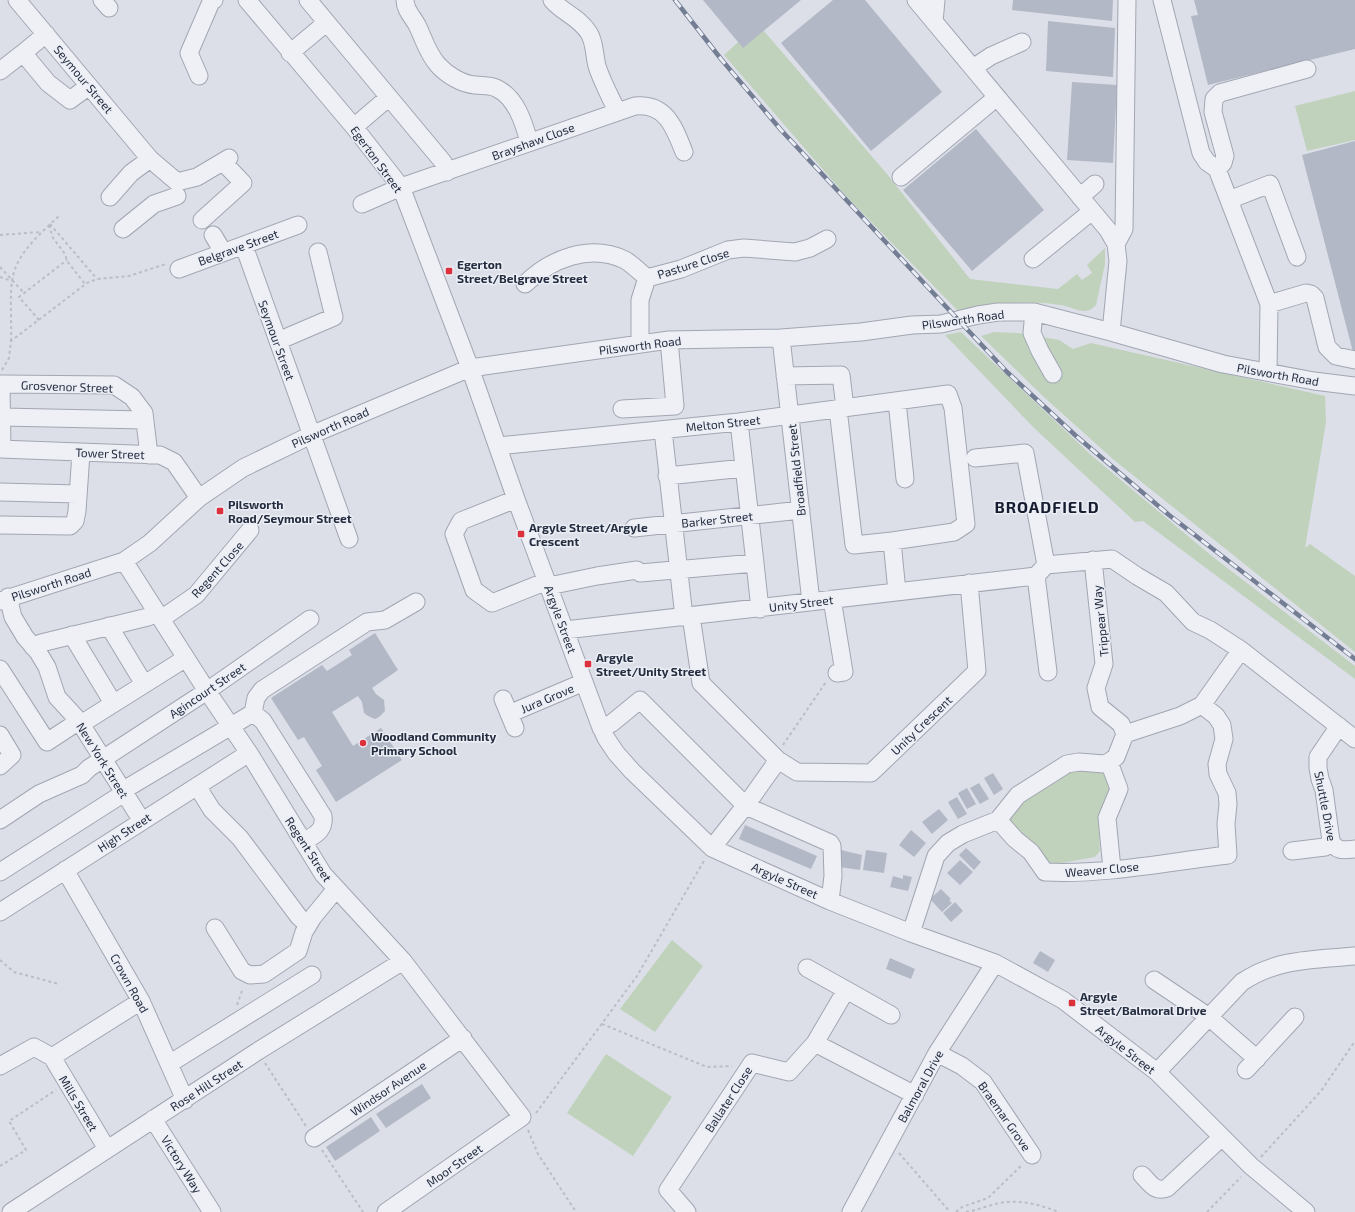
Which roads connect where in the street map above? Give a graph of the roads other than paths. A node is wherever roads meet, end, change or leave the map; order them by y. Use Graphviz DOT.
graph roads {
  1 [pos="17,0"];
  2 [pos="214,0"];
  3 [pos="246,0"];
  4 [pos="308,0"];
  5 [pos="405,0"];
  6 [pos="552,0"];
  7 [pos="916,0"];
  8 [pos="936,0"];
  9 [pos="1127,0"];
  10 [pos="1162,0"];
  11 [pos="934,22"];
  12 [pos="326,23"];
  13 [pos="46,34"];
  14 [pos="1022,42"];
  15 [pos="23,53"];
  16 [pos="290,53"];
  17 [pos="973,68"];
  18 [pos="1307,69"];
  19 [pos="0,71"];
  20 [pos="199,76"];
  21 [pos="89,86"];
  22 [pos="389,97"];
  23 [pos="997,97"];
  24 [pos="618,111"];
  25 [pos="1213,112"];
  26 [pos="1191,116"];
  27 [pos="354,127"];
  28 [pos="530,142"];
  29 [pos="684,152"];
  30 [pos="150,159"];
  31 [pos="1218,169"];
  32 [pos="447,172"];
  33 [pos="901,177"];
  34 [pos="1095,184"];
  35 [pos="401,187"];
  36 [pos="110,196"];
  37 [pos="177,196"];
  38 [pos="1080,197"];
  39 [pos="1229,200"];
  40 [pos="362,204"];
  41 [pos="1092,211"];
  42 [pos="202,220"];
  43 [pos="298,225"];
  44 [pos="123,229"];
  45 [pos="213,235"];
  46 [pos="827,239"];
  47 [pos="1116,244"];
  48 [pos="244,246"];
  49 [pos="318,252"];
  50 [pos="221,253"];
  51 [pos="1297,257"];
  52 [pos="1033,259"];
  53 [pos="179,269"];
  54 [pos="647,278"];
  55 [pos="525,284"];
  56 [pos="1269,304"];
  57 [pos="1034,312"];
  58 [pos="1111,332"];
  59 [pos="781,338"];
  60 [pos="669,340"];
  61 [pos="278,342"];
  62 [pos="640,344"];
  63 [pos="1355,360"];
  64 [pos="470,368"];
  65 [pos="1268,372"];
  66 [pos="1053,374"];
  67 [pos="785,376"];
  68 [pos="1355,386"];
  69 [pos="897,401"];
  70 [pos="622,409"];
  71 [pos="841,409"];
  72 [pos="1,414"];
  73 [pos="790,416"];
  74 [pos="144,420"];
  75 [pos="739,422"];
  76 [pos="663,430"];
  77 [pos="311,435"];
  78 [pos="498,446"];
  79 [pos="1,449"];
  80 [pos="81,453"];
  81 [pos="149,455"];
  82 [pos="975,458"];
  83 [pos="744,468"];
  84 [pos="667,476"];
  85 [pos="905,479"];
  86 [pos="0,492"];
  87 [pos="78,494"];
  88 [pos="199,498"];
  89 [pos="516,499"];
  90 [pos="801,510"];
  91 [pos="750,516"];
  92 [pos="672,524"];
  93 [pos="0,526"];
  94 [pos="634,528"];
  95 [pos="250,530"];
  96 [pos="349,539"];
  97 [pos="892,540"];
  98 [pos="1093,560"];
  99 [pos="124,561"];
  100 [pos="755,562"];
  101 [pos="678,570"];
  102 [pos="1041,570"];
  103 [pos="548,583"];
  104 [pos="969,583"];
  105 [pos="897,592"];
  106 [pos="4,599"];
  107 [pos="832,599"];
  108 [pos="416,602"];
  109 [pos="811,602"];
  110 [pos="760,609"];
  111 [pos="159,615"];
  112 [pos="687,616"];
  113 [pos="310,620"];
  114 [pos="109,626"];
  115 [pos="565,630"];
  116 [pos="72,635"];
  117 [pos="33,647"];
  118 [pos="1241,650"];
  119 [pos="186,658"];
  120 [pos="0,669"];
  121 [pos="837,672"];
  122 [pos="1048,672"];
  123 [pos="584,682"];
  124 [pos="144,684"];
  125 [pos="207,691"];
  126 [pos="113,704"];
  127 [pos="1202,705"];
  128 [pos="253,713"];
  129 [pos="509,714"];
  130 [pos="80,722"];
  131 [pos="231,725"];
  132 [pos="1339,726"];
  133 [pos="601,728"];
  134 [pos="1125,734"];
  135 [pos="0,735"];
  136 [pos="1355,739"];
  137 [pos="249,753"];
  138 [pos="776,758"];
  139 [pos="1109,762"];
  140 [pos="96,763"];
  141 [pos="0,766"];
  142 [pos="197,786"];
  143 [pos="123,792"];
  144 [pos="746,806"];
  145 [pos="0,820"];
  146 [pos="998,820"];
  147 [pos="142,821"];
  148 [pos="303,842"];
  149 [pos="1332,844"];
  150 [pos="712,848"];
  151 [pos="1355,849"];
  152 [pos="1292,851"];
  153 [pos="1112,869"];
  154 [pos="65,870"];
  155 [pos="0,872"];
  156 [pos="336,889"];
  157 [pos="830,901"];
  158 [pos="0,912"];
  159 [pos="308,925"];
  160 [pos="215,928"];
  161 [pos="911,933"];
  162 [pos="1355,956"];
  163 [pos="403,961"];
  164 [pos="995,963"];
  165 [pos="807,968"];
  166 [pos="312,975"];
  167 [pos="1154,980"];
  168 [pos="846,990"];
  169 [pos="141,1001"];
  170 [pos="891,1015"];
  171 [pos="1209,1017"];
  172 [pos="1295,1017"];
  173 [pos="463,1038"];
  174 [pos="815,1043"];
  175 [pos="937,1053"];
  176 [pos="52,1057"];
  177 [pos="169,1064"];
  178 [pos="0,1066"];
  179 [pos="1157,1072"];
  180 [pos="915,1095"];
  181 [pos="185,1100"];
  182 [pos="522,1118"];
  183 [pos="153,1119"];
  184 [pos="1222,1137"];
  185 [pos="314,1138"];
  186 [pos="107,1149"];
  187 [pos="1032,1155"];
  188 [pos="1142,1175"];
  189 [pos="209,1211"];
  190 [pos="11,1212"];
  191 [pos="386,1212"];
  192 [pos="687,1212"];
  193 [pos="851,1212"];
  194 [pos="1306,1212"];
  1 -- 13 [label="street, Seymour Street"];
  2 -- 20 [label="street"];
  3 -- 16 [label="street, Egerton Street"];
  4 -- 12 [label="street"];
  5 -- 28 [label="street"];
  6 -- 24 [label="street"];
  7 -- 11 [label="street"];
  8 -- 11 [label="street"];
  9 -- 47 [label="street"];
  10 -- 26 [label="street"];
  11 -- 17 [label="street"];
  12 -- 16 [label="street"];
  12 -- 22 [label="street"];
  13 -- 15 [label="street"];
  13 -- 21 [label="street, Seymour Street"];
  14 -- 17 [label="street"];
  15 -- 19 [label="street"];
  15 -- 21 [label="street"];
  16 -- 27 [label="street, Egerton Street"];
  17 -- 23 [label="street"];
  18 -- 25 [label="street"];
  21 -- 30 [label="street, Seymour Street"];
  22 -- 27 [label="street"];
  22 -- 32 [label="street"];
  23 -- 33 [label="street"];
  23 -- 38 [label="street"];
  24 -- 28 [label="street, Brayshaw Close"];
  24 -- 29 [label="street, Brayshaw Close"];
  25 -- 26 [label="street"];
  25 -- 31 [label="street"];
  26 -- 31 [label="street"];
  27 -- 35 [label="street, Egerton Street"];
  28 -- 32 [label="street, Brayshaw Close"];
  30 -- 36 [label="street"];
  30 -- 42 [label="street, Seymour Street"];
  31 -- 39 [label="street"];
  32 -- 35 [label="street, Brayshaw Close"];
  34 -- 38 [label="street"];
  35 -- 40 [label="street, Brayshaw Close"];
  35 -- 64 [label="street, Egerton Street"];
  37 -- 44 [label="street"];
  38 -- 41 [label="street"];
  39 -- 51 [label="street"];
  39 -- 56 [label="street"];
  41 -- 47 [label="street"];
  41 -- 52 [label="street"];
  43 -- 48 [label="street, Belgrave Street"];
  45 -- 50 [label="street"];
  46 -- 54 [label="street, Pasture Close"];
  47 -- 58 [label="street"];
  48 -- 50 [label="street, Belgrave Street"];
  48 -- 61 [label="street, Seymour Street"];
  49 -- 61 [label="street"];
  50 -- 53 [label="street, Belgrave Street"];
  54 -- 55 [label="street"];
  54 -- 62 [label="street"];
  56 -- 63 [label="street"];
  56 -- 65 [label="street"];
  57 -- 58 [label="street, Pilsworth Road"];
  57 -- 59 [label="street, Pilsworth Road"];
  57 -- 66 [label="street"];
  58 -- 65 [label="street, Pilsworth Road"];
  59 -- 60 [label="street, Pilsworth Road"];
  59 -- 67 [label="street, Broadfield Street"];
  60 -- 62 [label="street, Pilsworth Road"];
  60 -- 70 [label="street"];
  61 -- 77 [label="street, Seymour Street"];
  62 -- 64 [label="street, Pilsworth Road"];
  64 -- 77 [label="street, Pilsworth Road"];
  64 -- 78 [label="street, Argyle Street"];
  65 -- 68 [label="street, Pilsworth Road"];
  67 -- 71 [label="street"];
  67 -- 73 [label="street, Broadfield Street"];
  69 -- 71 [label="street, Melton Street"];
  69 -- 85 [label="street"];
  69 -- 97 [label="street, Melton Street"];
  71 -- 73 [label="street, Melton Street"];
  71 -- 97 [label="street"];
  72 -- 74 [label="street"];
  72 -- 74 [label="street, Grosvenor Street"];
  72 -- 79 [label="street, Grosvenor Street"];
  73 -- 75 [label="street, Melton Street"];
  73 -- 90 [label="street, Broadfield Street"];
  74 -- 81 [label="street, Grosvenor Street"];
  75 -- 76 [label="street, Melton Street"];
  75 -- 83 [label="street"];
  76 -- 78 [label="street, Melton Street"];
  76 -- 84 [label="street, Unity Crescent"];
  77 -- 88 [label="street, Pilsworth Road"];
  77 -- 96 [label="street, Seymour Street"];
  78 -- 89 [label="street, Argyle Street"];
  79 -- 80 [label="street, Tower Street"];
  80 -- 81 [label="street, Tower Street"];
  80 -- 87 [label="street"];
  81 -- 88 [label="street, Tower Street"];
  82 -- 102 [label="street"];
  83 -- 84 [label="street"];
  83 -- 91 [label="street"];
  84 -- 92 [label="street, Unity Crescent"];
  86 -- 87 [label="street"];
  87 -- 93 [label="street"];
  88 -- 99 [label="street, Pilsworth Road"];
  89 -- 103 [label="street, Argyle Street"];
  89 -- 103 [label="street"];
  90 -- 91 [label="street, Barker Street"];
  90 -- 109 [label="street, Broadfield Street"];
  91 -- 92 [label="street, Barker Street"];
  91 -- 100 [label="street"];
  92 -- 94 [label="street, Barker Street"];
  92 -- 101 [label="street, Unity Crescent"];
  95 -- 111 [label="street, Regent Close"];
  97 -- 105 [label="street"];
  98 -- 102 [label="street, Unity Street"];
  98 -- 118 [label="street, Unity Street"];
  98 -- 134 [label="street, Trippear Way"];
  99 -- 106 [label="street, Pilsworth Road"];
  99 -- 111 [label="street, Regent Street"];
  100 -- 101 [label="street"];
  100 -- 110 [label="street"];
  101 -- 103 [label="street"];
  101 -- 112 [label="street, Unity Crescent"];
  102 -- 104 [label="street, Unity Street"];
  102 -- 122 [label="street"];
  103 -- 115 [label="street, Argyle Street"];
  104 -- 105 [label="street, Unity Street"];
  104 -- 138 [label="street, Unity Crescent"];
  105 -- 107 [label="street, Unity Street"];
  106 -- 117 [label="street, New York Street"];
  107 -- 109 [label="street, Unity Street"];
  107 -- 121 [label="street"];
  108 -- 128 [label="street"];
  109 -- 110 [label="street, Unity Street"];
  110 -- 112 [label="street, Unity Street"];
  111 -- 114 [label="street, Regent Close"];
  111 -- 119 [label="street, Regent Street"];
  112 -- 115 [label="street, Unity Street"];
  112 -- 138 [label="street, Unity Crescent"];
  113 -- 125 [label="street, Agincourt Street"];
  114 -- 116 [label="street, Regent Close"];
  114 -- 124 [label="street"];
  115 -- 123 [label="street, Argyle Street"];
  116 -- 117 [label="street, Regent Close"];
  116 -- 126 [label="street"];
  117 -- 130 [label="street, New York Street"];
  118 -- 127 [label="street"];
  118 -- 132 [label="street"];
  119 -- 124 [label="street"];
  119 -- 125 [label="street, Regent Street"];
  120 -- 130 [label="street"];
  123 -- 129 [label="street, Jura Grove"];
  123 -- 133 [label="street, Argyle Street"];
  124 -- 126 [label="street"];
  125 -- 131 [label="street, Regent Street"];
  125 -- 140 [label="street, Agincourt Street"];
  126 -- 130 [label="street"];
  127 -- 134 [label="street"];
  127 -- 153 [label="street, Weaver Close"];
  128 -- 131 [label="street"];
  128 -- 148 [label="street"];
  130 -- 140 [label="street, New York Street"];
  131 -- 137 [label="street, Regent Street"];
  131 -- 143 [label="street"];
  132 -- 136 [label="street"];
  132 -- 149 [label="street, Shuttle Drive"];
  133 -- 144 [label="street"];
  133 -- 150 [label="street, Argyle Street"];
  134 -- 139 [label="street"];
  135 -- 141 [label="street"];
  137 -- 142 [label="street, High Street"];
  137 -- 148 [label="street, Regent Street"];
  138 -- 144 [label="street"];
  139 -- 146 [label="street"];
  139 -- 153 [label="street"];
  140 -- 143 [label="street, New York Street"];
  140 -- 145 [label="street, Agincourt Street"];
  142 -- 147 [label="street, High Street"];
  142 -- 159 [label="street"];
  143 -- 147 [label="street, New York Street"];
  143 -- 155 [label="street"];
  144 -- 150 [label="street"];
  144 -- 157 [label="street"];
  146 -- 153 [label="street, Weaver Close"];
  146 -- 161 [label="street"];
  147 -- 154 [label="street, High Street"];
  148 -- 156 [label="street, Regent Street"];
  149 -- 151 [label="street, Shuttle Drive"];
  149 -- 152 [label="street"];
  150 -- 157 [label="street, Argyle Street"];
  154 -- 158 [label="street, High Street"];
  154 -- 169 [label="street, Crown Road"];
  156 -- 159 [label="street"];
  156 -- 163 [label="street, Regent Street"];
  157 -- 161 [label="street, Argyle Street"];
  159 -- 160 [label="street"];
  161 -- 164 [label="street, Argyle Street"];
  162 -- 171 [label="street"];
  163 -- 173 [label="street, Regent Street"];
  163 -- 181 [label="street, Rose Hill Street"];
  164 -- 175 [label="street, Balmoral Drive"];
  164 -- 179 [label="street, Argyle Street"];
  165 -- 168 [label="street"];
  166 -- 177 [label="street"];
  167 -- 171 [label="street"];
  168 -- 170 [label="street"];
  168 -- 174 [label="street"];
  169 -- 176 [label="street"];
  169 -- 177 [label="street, Crown Road"];
  171 -- 172 [label="street"];
  171 -- 179 [label="street"];
  173 -- 182 [label="street, Regent Street"];
  173 -- 185 [label="street, Windsor Avenue"];
  174 -- 180 [label="street"];
  174 -- 192 [label="street, Ballater Close"];
  175 -- 180 [label="street, Balmoral Drive"];
  175 -- 187 [label="street, Braemar Grove"];
  176 -- 178 [label="street, Mills Street"];
  176 -- 186 [label="street, Mills Street"];
  177 -- 181 [label="street, Crown Road"];
  179 -- 184 [label="street, Argyle Street"];
  180 -- 193 [label="street, Balmoral Drive"];
  181 -- 183 [label="street, Rose Hill Street"];
  182 -- 191 [label="street, Moor Street"];
  183 -- 186 [label="street, Rose Hill Street"];
  183 -- 189 [label="street, Victory Way"];
  184 -- 188 [label="street"];
  184 -- 194 [label="street, Argyle Street"];
  186 -- 190 [label="street, Rose Hill Street"];
}
